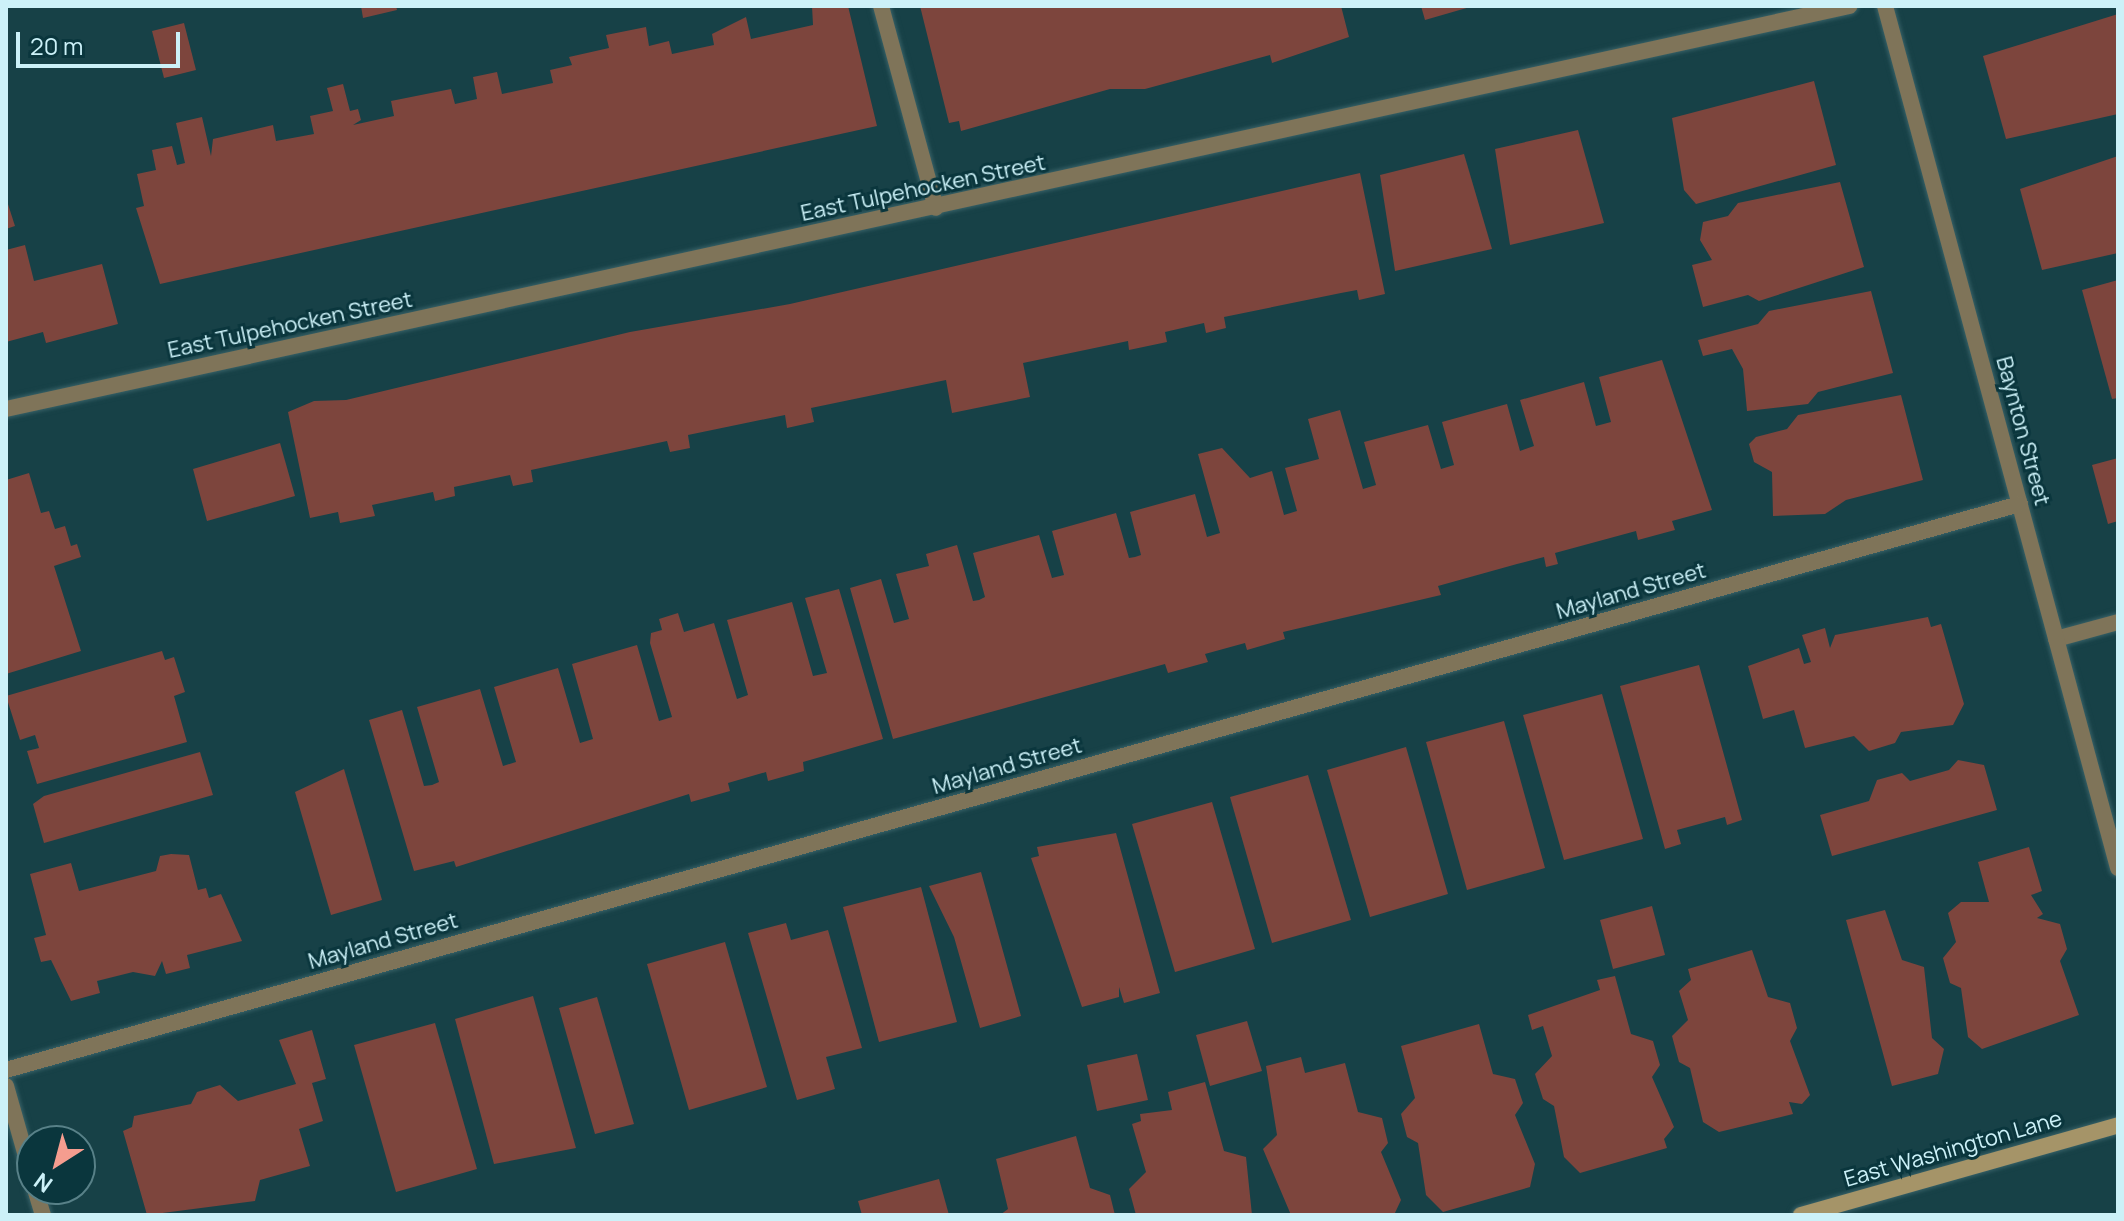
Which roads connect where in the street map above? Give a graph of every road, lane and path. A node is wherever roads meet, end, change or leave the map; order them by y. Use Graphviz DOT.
graph roads {
  1 [pos="881,6"];
  2 [pos="1849,6"];
  3 [pos="1885,6"];
  4 [pos="936,208"];
  5 [pos="6,409"];
  6 [pos="2020,504"];
  7 [pos="2118,622"];
  8 [pos="2056,639"];
  9 [pos="2118,868"];
  10 [pos="6,1070"];
  11 [pos="6,1086"];
  12 [pos="17,1125"];
  13 [pos="2118,1125"];
  14 [pos="1801,1215"];
  1 -- 4 [label="street"];
  2 -- 4 [label="street, East Tulpehocken Street"];
  3 -- 6 [label="street, Baynton Street"];
  4 -- 5 [label="street, East Tulpehocken Street"];
  6 -- 8 [label="street, Baynton Street"];
  6 -- 10 [label="street, Mayland Street"];
  7 -- 8 [label="street"];
  8 -- 9 [label="street, Baynton Street"];
  11 -- 12 [label="street"];
  13 -- 14 [label="main road, East Washington Lane"];
}
